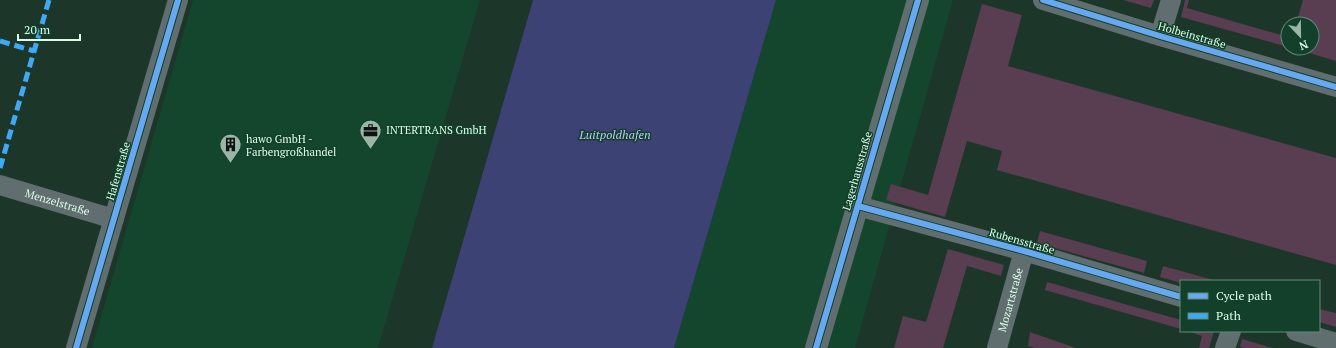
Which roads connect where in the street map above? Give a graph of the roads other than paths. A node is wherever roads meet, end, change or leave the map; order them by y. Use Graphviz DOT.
graph roads {
  1 [pos="178,0"];
  2 [pos="918,0"];
  3 [pos="1043,0"];
  4 [pos="1170,0"];
  5 [pos="1160,36"];
  6 [pos="1336,87"];
  7 [pos="0,185"];
  8 [pos="858,206"];
  9 [pos="114,219"];
  10 [pos="1024,251"];
  11 [pos="1180,297"];
  12 [pos="1230,332"];
  13 [pos="1299,332"];
  14 [pos="1336,343"];
  15 [pos="76,348"];
  16 [pos="816,348"];
  17 [pos="998,348"];
  18 [pos="1226,348"];
  1 -- 9 [label="street, Hafenstraße"];
  2 -- 8 [label="street, Lagerhausstraße"];
  3 -- 5 [label="street, Holbeinstraße"];
  4 -- 5 [label="street"];
  5 -- 6 [label="street, Holbeinstraße"];
  7 -- 9 [label="street, Menzelstraße"];
  8 -- 10 [label="street, Rubensstraße"];
  8 -- 16 [label="street, Lagerhausstraße"];
  9 -- 15 [label="street, Hafenstraße"];
  10 -- 11 [label="street, Rubensstraße"];
  10 -- 17 [label="street, Mozartstraße"];
  12 -- 18 [label="street"];
  13 -- 14 [label="street"];
}
